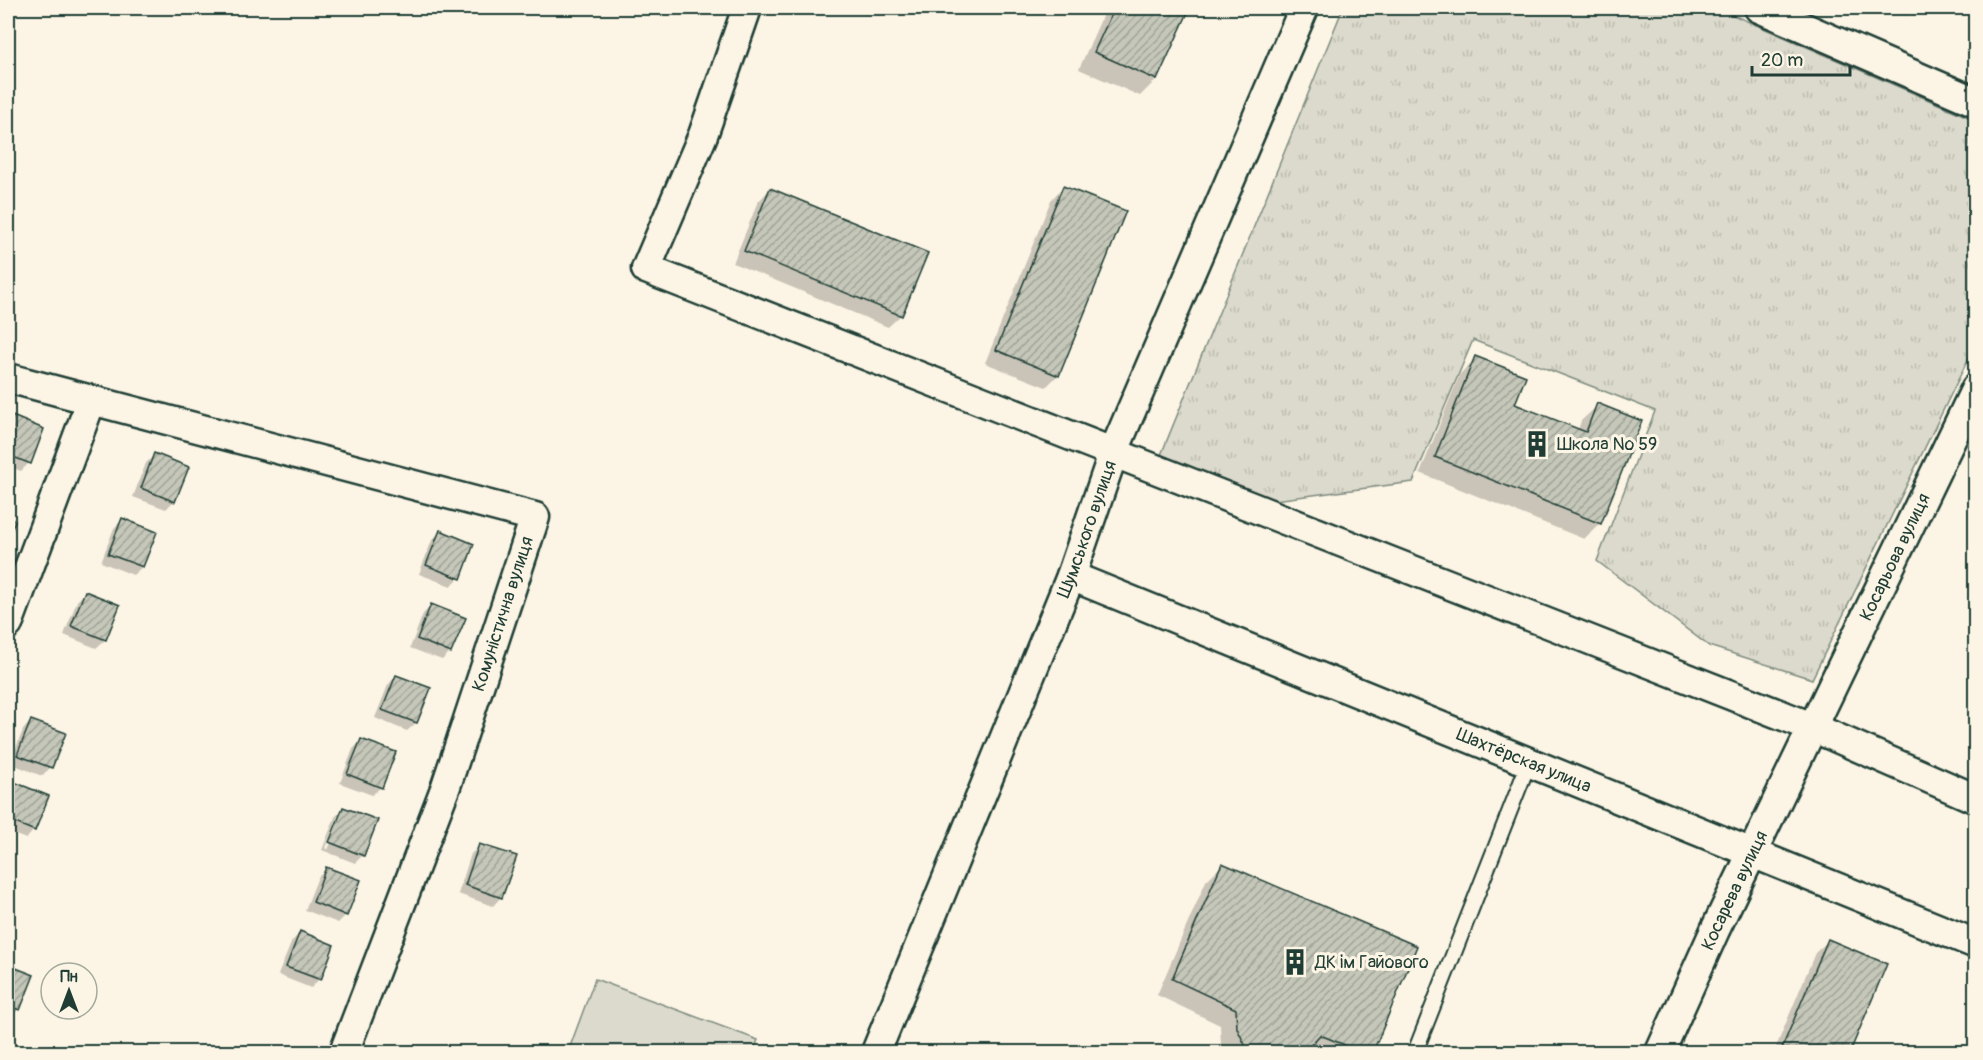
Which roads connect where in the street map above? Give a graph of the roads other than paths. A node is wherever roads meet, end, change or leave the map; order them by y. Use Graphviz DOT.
graph roads {
  1 [pos="747,8"];
  2 [pos="1304,8"];
  3 [pos="1759,8"];
  4 [pos="1976,102"];
  5 [pos="8,378"];
  6 [pos="1976,388"];
  7 [pos="91,401"];
  8 [pos="1113,452"];
  9 [pos="1071,576"];
  10 [pos="8,624"];
  11 [pos="1812,727"];
  12 [pos="1529,762"];
  13 [pos="1976,800"];
  14 [pos="1751,854"];
  15 [pos="1976,944"];
  16 [pos="344,1053"];
  17 [pos="876,1053"];
  18 [pos="1414,1053"];
  19 [pos="1660,1053"];
  1 -- 8 [label="street"];
  2 -- 8 [label="street, Шумського вулиця"];
  3 -- 4 [label="street"];
  5 -- 7 [label="street, Комуністична вулиця"];
  6 -- 11 [label="street, Косарьова вулиця"];
  7 -- 10 [label="street"];
  7 -- 16 [label="street, Комуністична вулиця"];
  8 -- 9 [label="street, Шумського вулиця"];
  8 -- 11 [label="street"];
  9 -- 12 [label="street, Шахтёрская улица"];
  9 -- 17 [label="street, Шумського вулиця"];
  11 -- 13 [label="street"];
  11 -- 14 [label="street, Косарева вулиця"];
  12 -- 14 [label="street, Шахтёрская улица"];
  12 -- 18 [label="lane"];
  14 -- 15 [label="street, Шахтёрская улица"];
  14 -- 19 [label="street, Косарева вулиця"];
}
